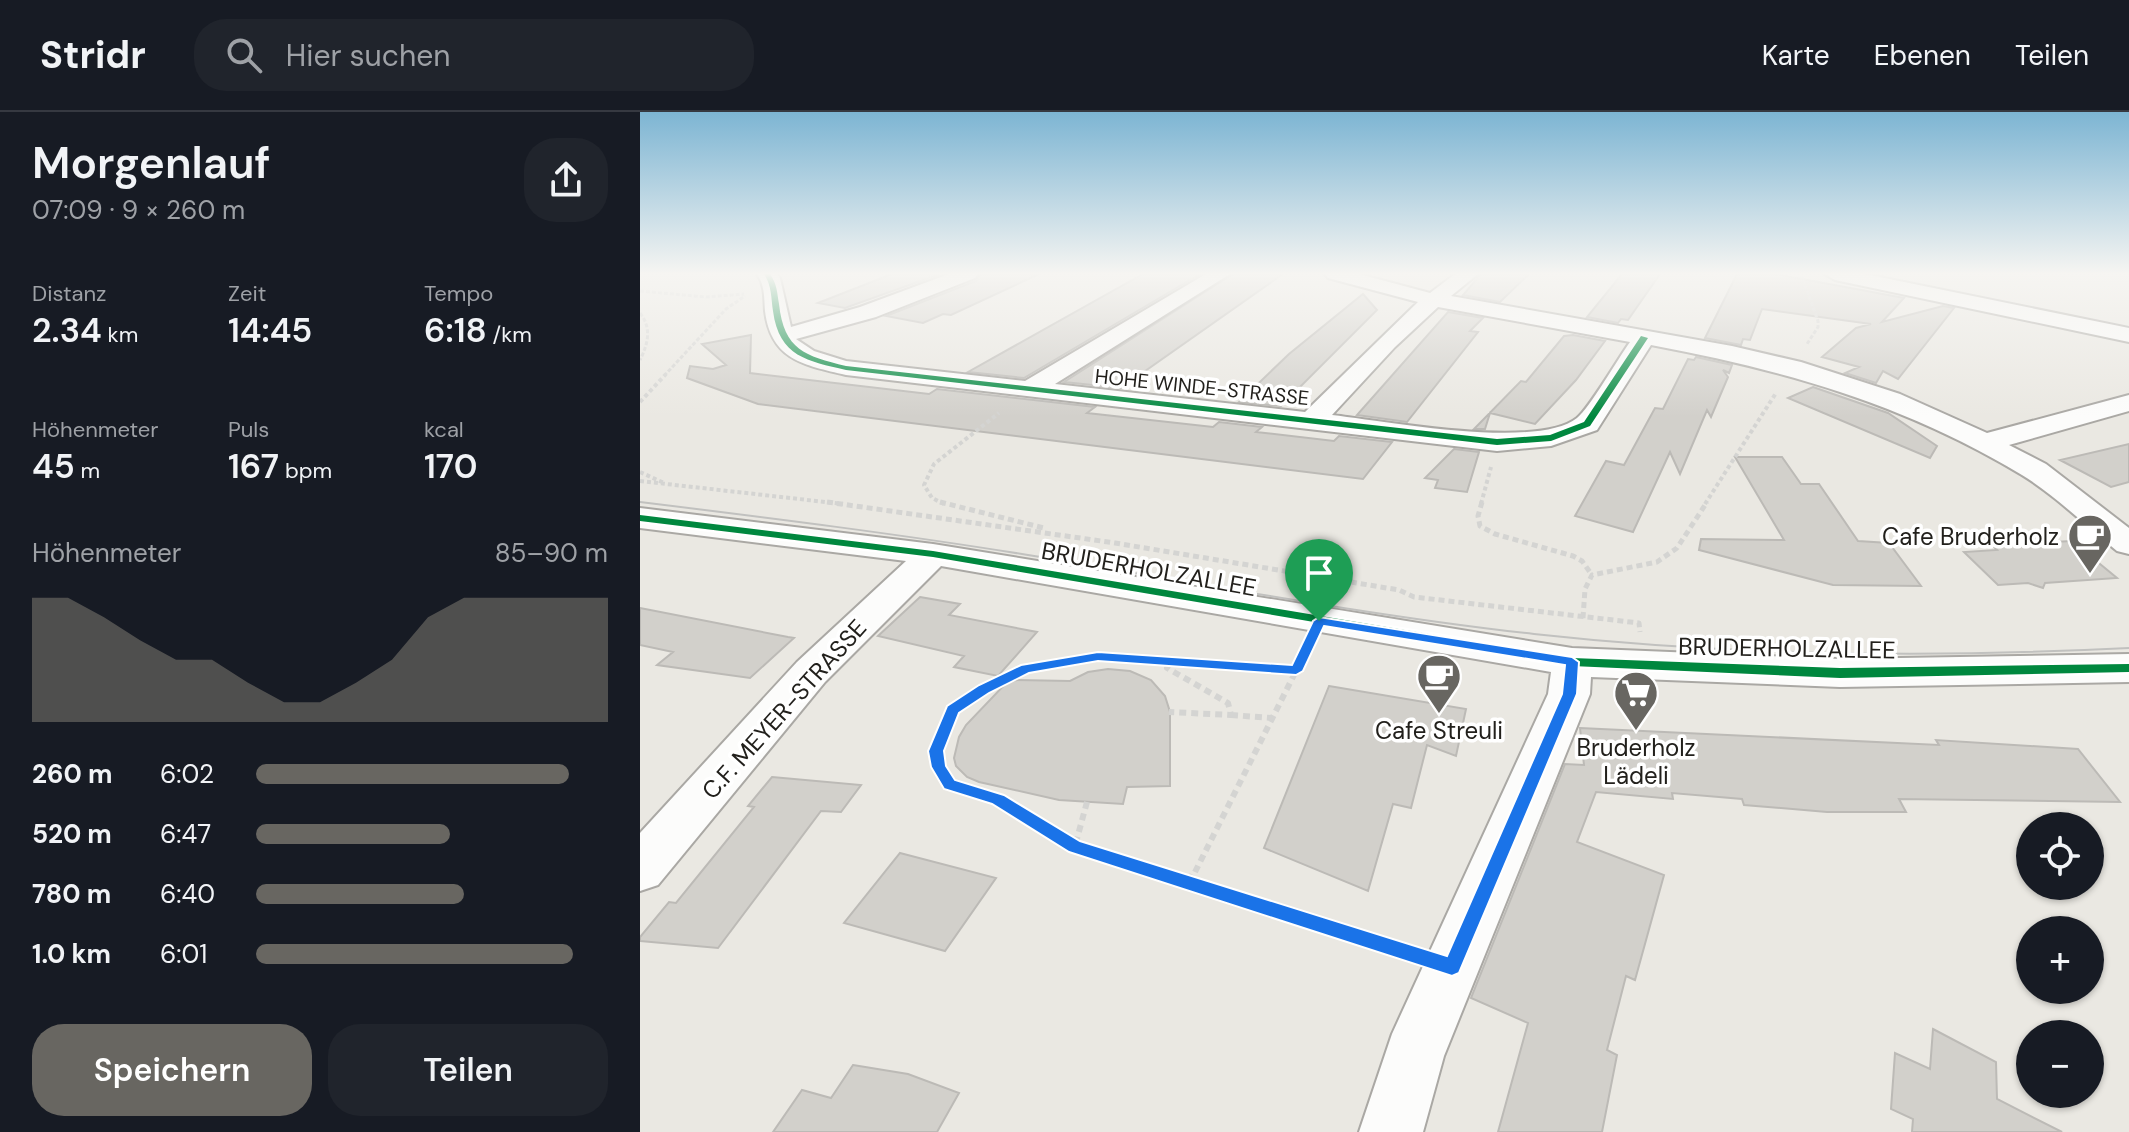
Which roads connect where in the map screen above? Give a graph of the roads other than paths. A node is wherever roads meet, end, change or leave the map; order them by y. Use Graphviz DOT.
graph roads {
  1 [pos="779,322"];
  2 [pos="834,322"];
  3 [pos="1141,322"];
  4 [pos="1406,322"];
  5 [pos="1554,322"];
  6 [pos="2064,322"];
  7 [pos="2129,335"];
  8 [pos="782,336"];
  9 [pos="1644,338"];
  10 [pos="1031,388"];
  11 [pos="2129,403"];
  12 [pos="1313,420"];
  13 [pos="1984,443"];
  14 [pos="640,518"];
  15 [pos="2129,544"];
  16 [pos="933,554"];
  17 [pos="1578,640"];
  18 [pos="2129,668"];
  19 [pos="640,869"];
  20 [pos="1391,1132"];
  1 -- 8 [label="street"];
  2 -- 8 [label="street"];
  3 -- 10 [label="street"];
  4 -- 12 [label="street"];
  5 -- 9 [label="street"];
  6 -- 7 [label="street"];
  8 -- 10 [label="street, HOHE WINDE-STRASSE"];
  9 -- 12 [label="street, HOHE WINDE-STRASSE"];
  9 -- 13 [label="street"];
  10 -- 12 [label="street, HOHE WINDE-STRASSE"];
  11 -- 13 [label="street"];
  13 -- 15 [label="street"];
  14 -- 16 [label="street, BRUDERHOLZALLEE"];
  16 -- 17 [label="street, BRUDERHOLZALLEE"];
  16 -- 19 [label="street, C.F. MEYER-STRASSE"];
  17 -- 18 [label="street, BRUDERHOLZALLEE"];
  17 -- 20 [label="street"];
}
